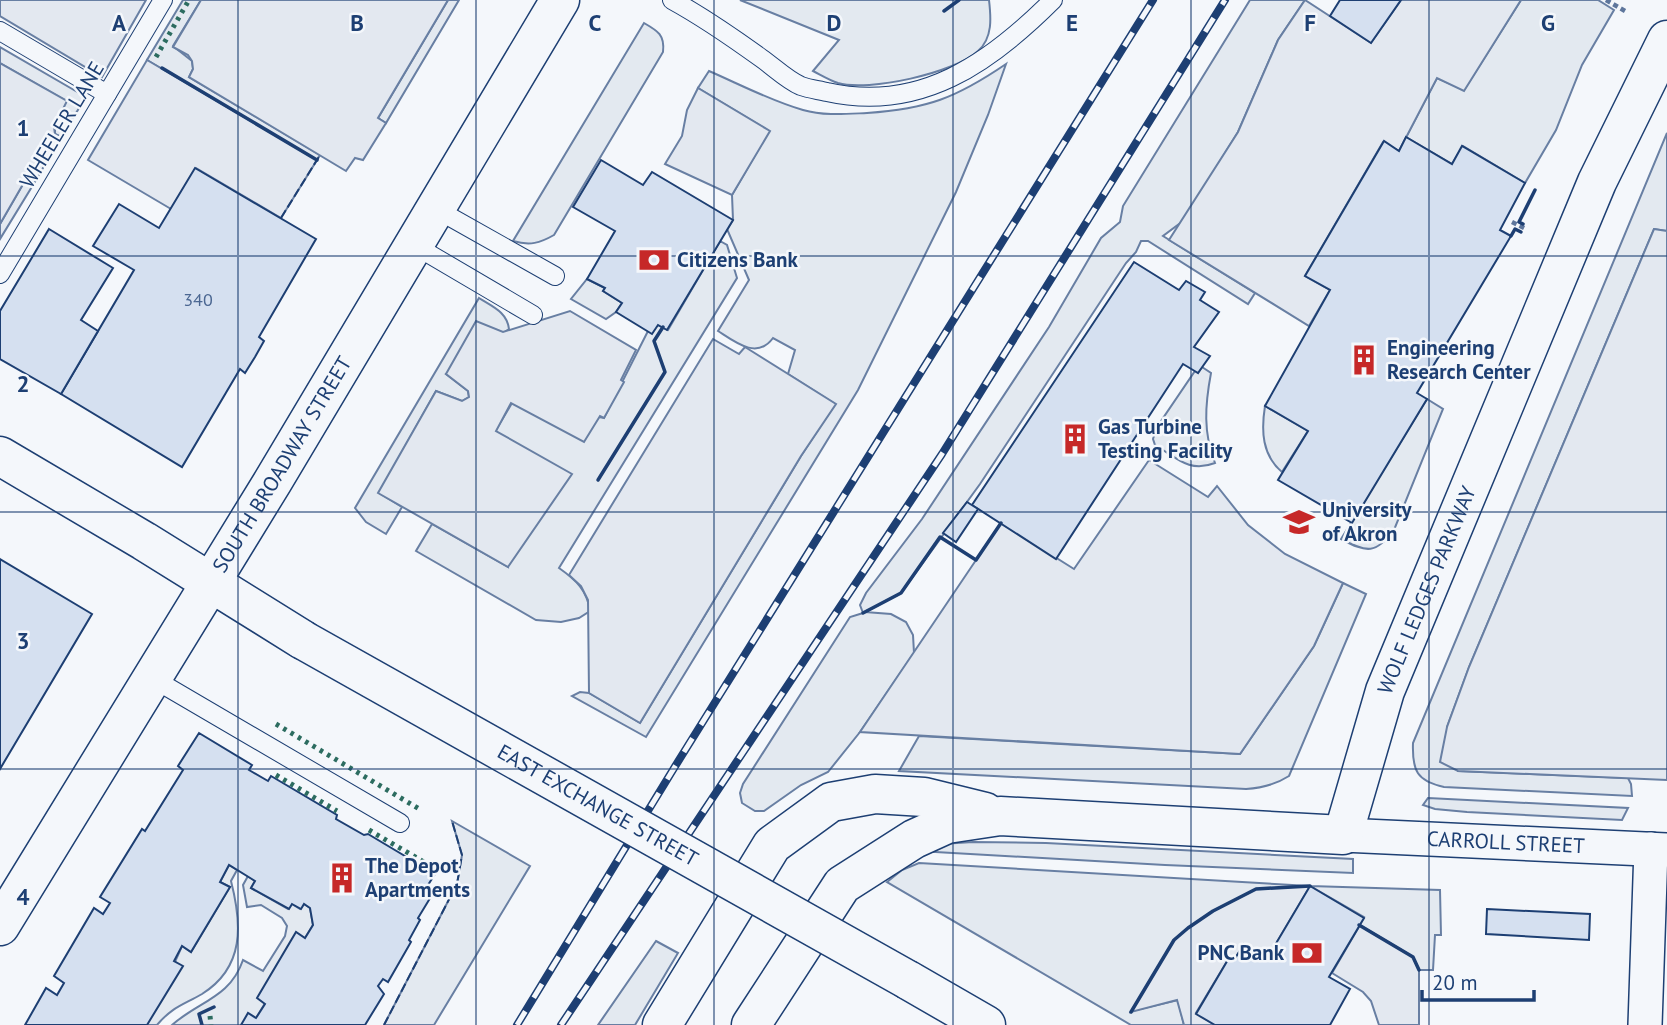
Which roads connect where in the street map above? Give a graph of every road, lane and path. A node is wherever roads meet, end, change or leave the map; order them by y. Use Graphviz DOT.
graph roads {
  1 [pos="163,0"];
  2 [pos="560,0"];
  3 [pos="672,0"];
  4 [pos="1053,0"];
  5 [pos="1606,0"];
  6 [pos="1625,11"];
  7 [pos="0,31"];
  8 [pos="1667,40"];
  9 [pos="107,94"];
  10 [pos="436,209"];
  11 [pos="1512,222"];
  12 [pos="1526,229"];
  13 [pos="414,245"];
  14 [pos="0,274"];
  15 [pos="555,276"];
  16 [pos="533,315"];
  17 [pos="0,456"];
  18 [pos="211,583"];
  19 [pos="152,678"];
  20 [pos="1000,816"];
  21 [pos="400,823"];
  22 [pos="1343,835"];
  23 [pos="1659,850"];
  24 [pos="0,926"];
  25 [pos="662,1025"];
  26 [pos="751,1025"];
  27 [pos="986,1025"];
  28 [pos="1645,1025"];
  1 -- 9 [label="lane, WHEELER LANE"];
  2 -- 10 [label="main road, SOUTH BROADWAY STREET"];
  3 -- 4 [label="lane"];
  5 -- 6 [label="path"];
  7 -- 9 [label="lane"];
  8 -- 22 [label="main road, WOLF LEDGES PARKWAY"];
  9 -- 14 [label="lane, WHEELER LANE"];
  10 -- 13 [label="main road, SOUTH BROADWAY STREET"];
  10 -- 15 [label="lane"];
  11 -- 12 [label="path"];
  13 -- 16 [label="lane"];
  13 -- 18 [label="main road, SOUTH BROADWAY STREET"];
  17 -- 18 [label="main road, EAST EXCHANGE STREET"];
  18 -- 19 [label="main road, SOUTH BROADWAY STREET"];
  18 -- 27 [label="main road, EAST EXCHANGE STREET, bridge"];
  19 -- 21 [label="lane"];
  19 -- 24 [label="main road, SOUTH BROADWAY STREET"];
  20 -- 22 [label="main road"];
  20 -- 25 [label="main road"];
  20 -- 26 [label="main road"];
  22 -- 23 [label="street, CARROLL STREET"];
  23 -- 28 [label="street"];
}
